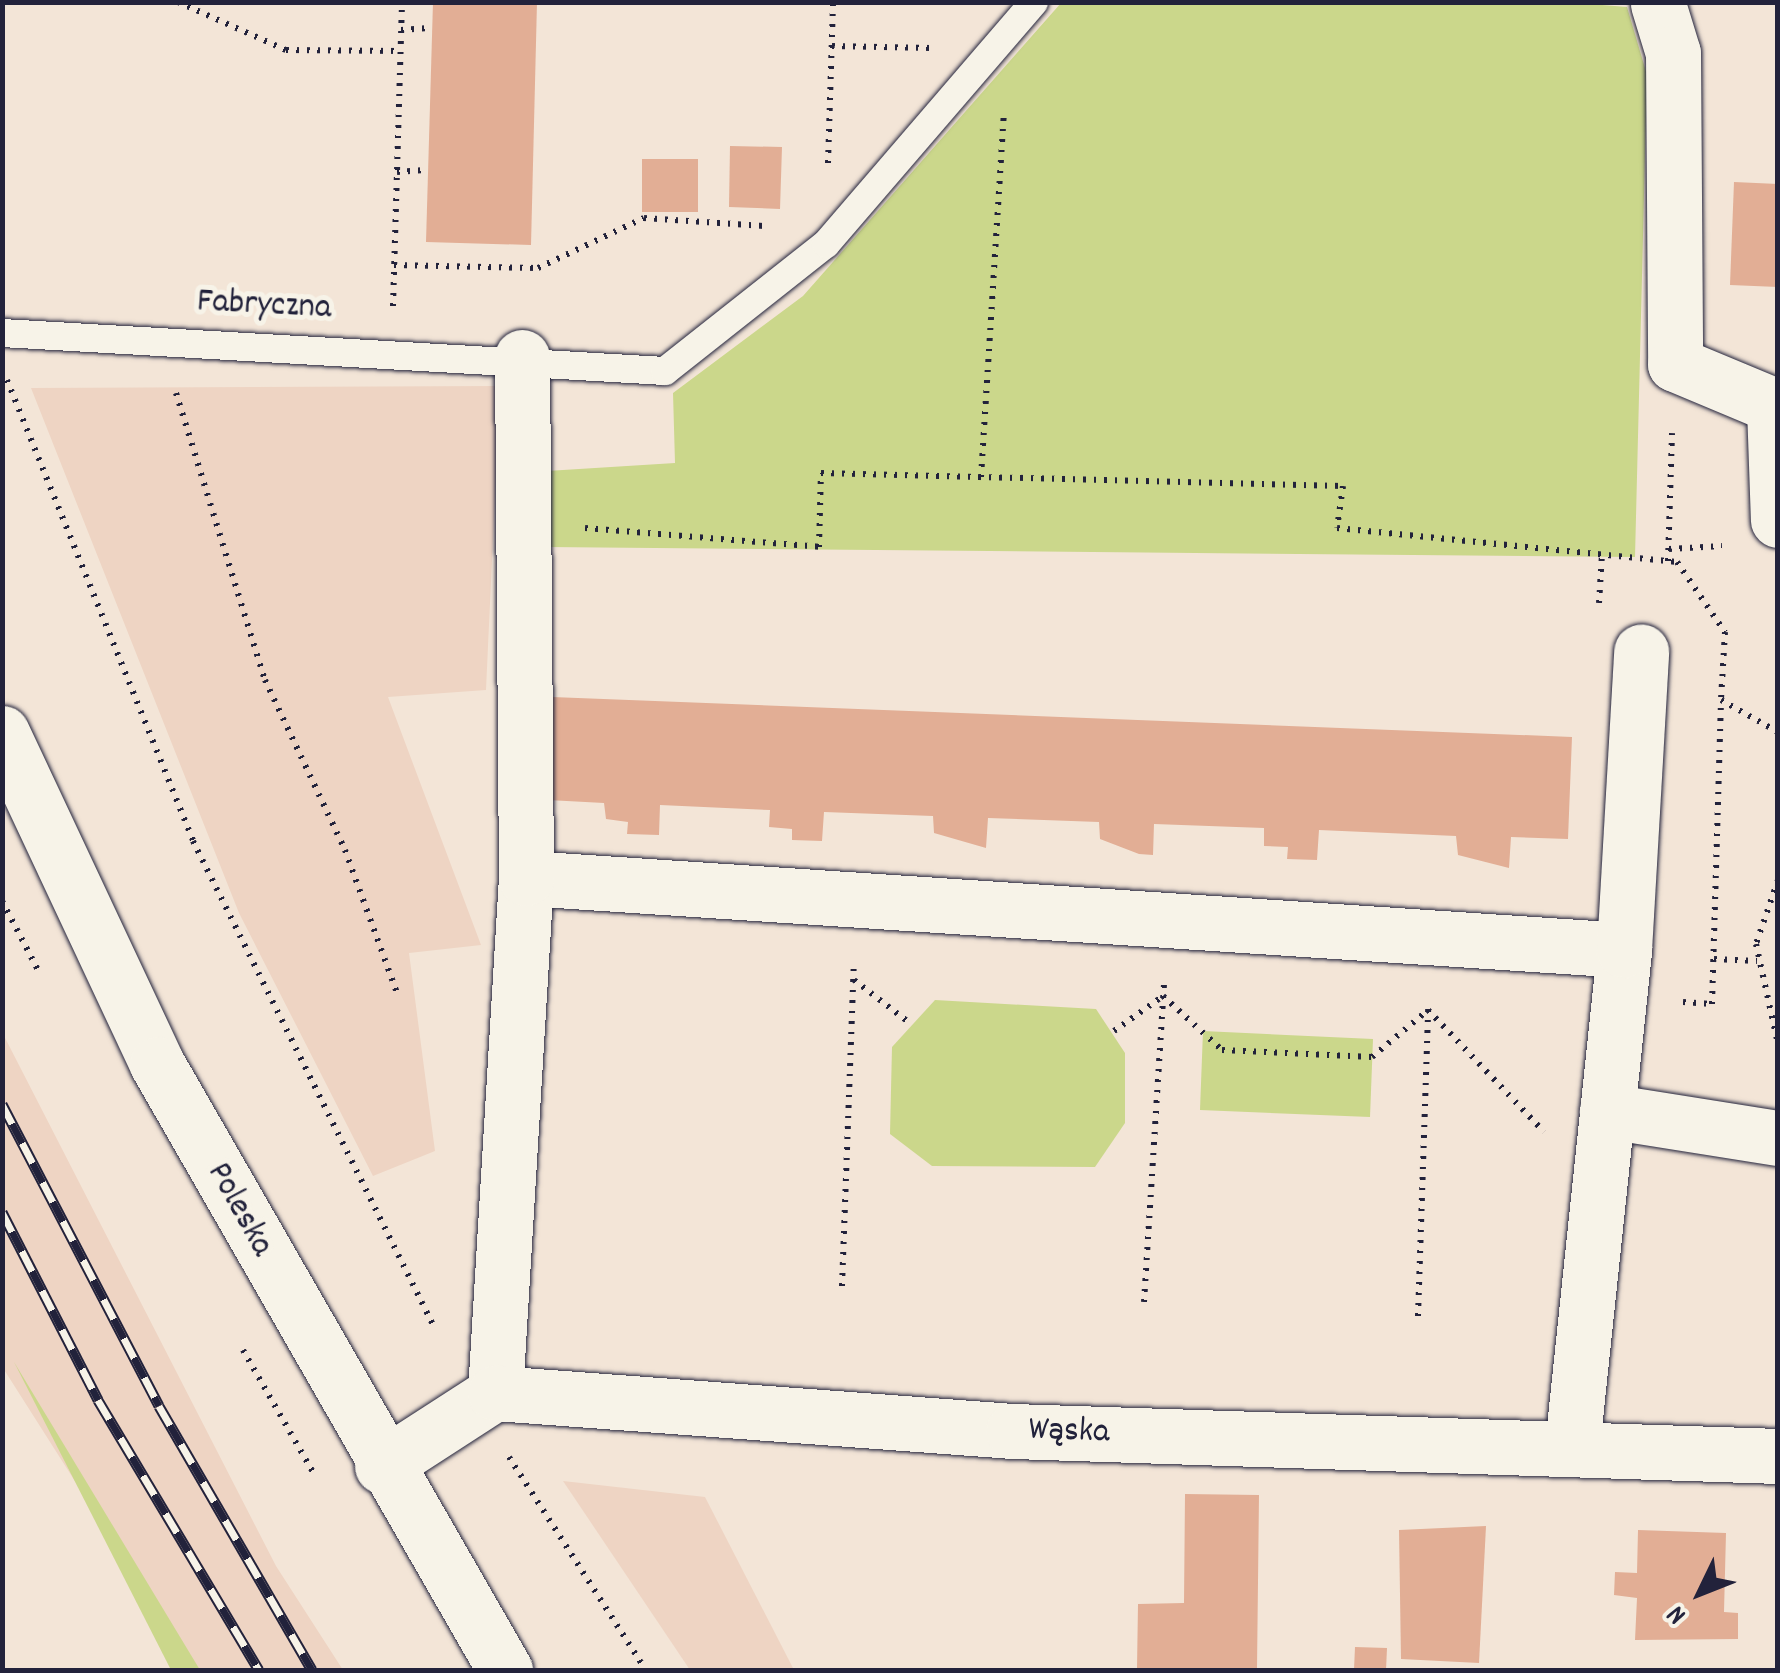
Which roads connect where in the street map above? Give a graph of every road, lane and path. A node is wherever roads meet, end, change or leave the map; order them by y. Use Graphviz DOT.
graph roads {
  1 [pos="178,2"];
  2 [pos="402,2"];
  3 [pos="834,2"];
  4 [pos="1034,2"];
  5 [pos="1658,3"];
  6 [pos="432,28"];
  7 [pos="401,30"];
  8 [pos="1002,40"];
  9 [pos="832,46"];
  10 [pos="401,51"];
  11 [pos="428,170"];
  12 [pos="398,172"];
  13 [pos="826,237"];
  14 [pos="394,264"];
  15 [pos="2,332"];
  16 [pos="157,338"];
  17 [pos="392,350"];
  18 [pos="522,357"];
  19 [pos="1675,364"];
  20 [pos="2,369"];
  21 [pos="1776,407"];
  22 [pos="980,477"];
  23 [pos="1778,520"];
  24 [pos="524,523"];
  25 [pos="1668,561"];
  26 [pos="1642,651"];
  27 [pos="1721,700"];
  28 [pos="1778,732"];
  29 [pos="2,733"];
  30 [pos="526,878"];
  31 [pos="1778,880"];
  32 [pos="855,900"];
  33 [pos="1169,920"];
  34 [pos="1428,937"];
  35 [pos="1624,950"];
  36 [pos="1714,959"];
  37 [pos="1756,962"];
  38 [pos="853,979"];
  39 [pos="398,996"];
  40 [pos="1163,996"];
  41 [pos="1676,1002"];
  42 [pos="1428,1010"];
  43 [pos="906,1021"];
  44 [pos="1114,1031"];
  45 [pos="1778,1044"];
  46 [pos="1606,1125"];
  47 [pos="1778,1138"];
  48 [pos="842,1286"];
  49 [pos="1144,1302"];
  50 [pos="1418,1316"];
  51 [pos="486,1400"];
  52 [pos="1572,1446"];
  53 [pos="1778,1456"];
  54 [pos="382,1466"];
  55 [pos="504,1670"];
  56 [pos="646,1670"];
  1 -- 10 [label="path"];
  2 -- 7 [label="path"];
  3 -- 9 [label="path"];
  4 -- 8 [label="lane, Fabryczna"];
  5 -- 19 [label="street"];
  6 -- 7 [label="path"];
  7 -- 10 [label="path"];
  8 -- 9 [label="path"];
  8 -- 13 [label="lane, Fabryczna"];
  8 -- 22 [label="path"];
  9 -- 13 [label="path"];
  10 -- 12 [label="path"];
  11 -- 12 [label="path"];
  12 -- 14 [label="path"];
  13 -- 14 [label="path"];
  13 -- 18 [label="lane, Fabryczna"];
  14 -- 17 [label="path"];
  15 -- 16 [label="lane, Fabryczna"];
  16 -- 17 [label="lane, Fabryczna"];
  16 -- 39 [label="path"];
  17 -- 18 [label="lane, Fabryczna"];
  18 -- 24 [label="street"];
  19 -- 21 [label="street"];
  19 -- 25 [label="path"];
  20 -- 51 [label="path"];
  21 -- 23 [label="street"];
  22 -- 24 [label="path"];
  22 -- 25 [label="path"];
  24 -- 30 [label="street"];
  25 -- 27 [label="path"];
  26 -- 35 [label="street"];
  27 -- 28 [label="path"];
  27 -- 36 [label="path"];
  29 -- 54 [label="street, Poleska"];
  30 -- 32 [label="street"];
  30 -- 51 [label="street"];
  31 -- 37 [label="path"];
  32 -- 33 [label="street"];
  32 -- 38 [label="path"];
  33 -- 34 [label="street"];
  33 -- 40 [label="path"];
  34 -- 35 [label="street"];
  34 -- 42 [label="path"];
  35 -- 46 [label="street"];
  36 -- 37 [label="path"];
  36 -- 41 [label="path"];
  37 -- 45 [label="path"];
  38 -- 43 [label="path"];
  38 -- 48 [label="path"];
  40 -- 42 [label="path"];
  40 -- 44 [label="path"];
  40 -- 49 [label="path"];
  42 -- 46 [label="path"];
  42 -- 50 [label="path"];
  46 -- 47 [label="street"];
  46 -- 52 [label="street"];
  51 -- 52 [label="street, Wąska"];
  51 -- 54 [label="street"];
  51 -- 56 [label="path"];
  52 -- 53 [label="street, Wąska"];
  54 -- 55 [label="street, Poleska"];
}
